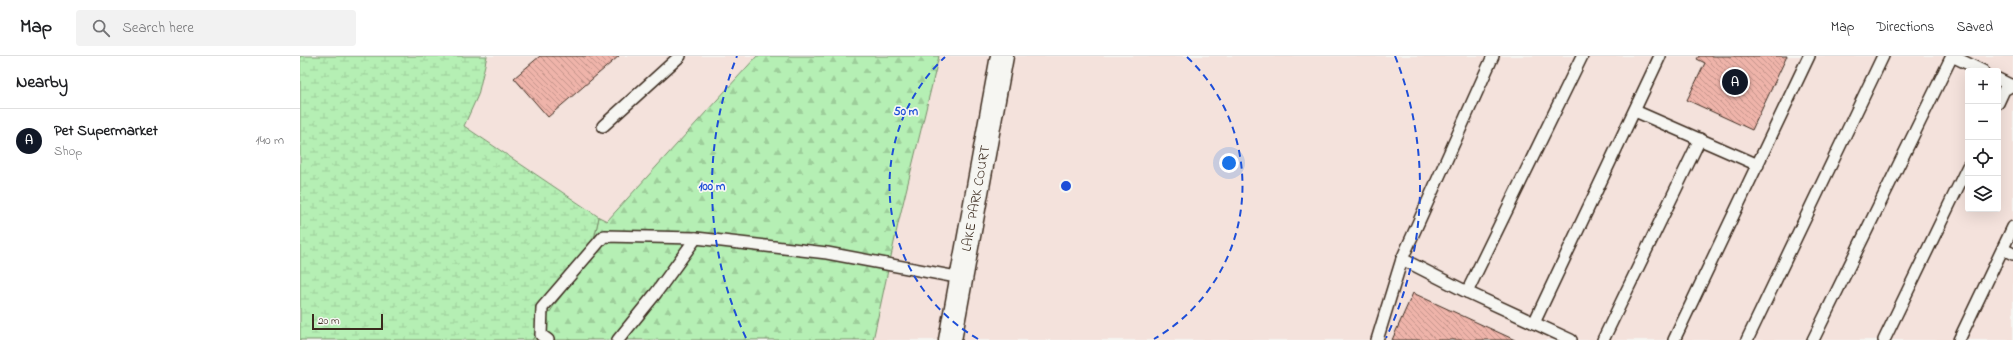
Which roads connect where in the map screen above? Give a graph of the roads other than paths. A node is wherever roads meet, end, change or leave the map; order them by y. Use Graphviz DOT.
graph roads {
  1 [pos="680,56"];
  2 [pos="1002,56"];
  3 [pos="1493,56"];
  4 [pos="1582,56"];
  5 [pos="1660,56"];
  6 [pos="1809,56"];
  7 [pos="1883,56"];
  8 [pos="1952,56"];
  9 [pos="1976,68"];
  10 [pos="2001,80"];
  11 [pos="2012,85"];
  12 [pos="2001,96"];
  13 [pos="1635,111"];
  14 [pos="603,126"];
  15 [pos="1700,139"];
  16 [pos="1758,165"];
  17 [pos="1965,172"];
  18 [pos="2013,228"];
  19 [pos="696,238"];
  20 [pos="2003,249"];
  21 [pos="2013,254"];
  22 [pos="1402,259"];
  23 [pos="962,278"];
  24 [pos="1466,292"];
  25 [pos="1534,323"];
  26 [pos="548,340"];
  27 [pos="618,340"];
  28 [pos="950,340"];
  29 [pos="1377,340"];
  30 [pos="1571,340"];
  31 [pos="1603,340"];
  32 [pos="1674,340"];
  33 [pos="1747,340"];
  34 [pos="1813,340"];
  35 [pos="1884,340"];
  36 [pos="1960,340"];
  1 -- 14 [label="lane"];
  2 -- 23 [label="street, LAKE PARK COURT"];
  3 -- 22 [label="lane"];
  4 -- 24 [label="lane"];
  5 -- 13 [label="lane"];
  6 -- 16 [label="lane"];
  7 -- 33 [label="lane"];
  8 -- 9 [label="lane"];
  8 -- 34 [label="lane"];
  10 -- 11 [label="lane"];
  11 -- 12 [label="lane"];
  13 -- 15 [label="lane"];
  13 -- 25 [label="lane"];
  15 -- 16 [label="lane"];
  15 -- 31 [label="lane"];
  16 -- 32 [label="lane"];
  17 -- 35 [label="lane"];
  18 -- 20 [label="lane"];
  19 -- 23 [label="lane"];
  19 -- 26 [label="lane"];
  19 -- 27 [label="lane"];
  20 -- 21 [label="lane"];
  20 -- 36 [label="lane"];
  22 -- 24 [label="lane"];
  22 -- 29 [label="lane"];
  23 -- 28 [label="street, LAKE PARK COURT"];
  24 -- 25 [label="lane"];
  25 -- 30 [label="lane"];
}
